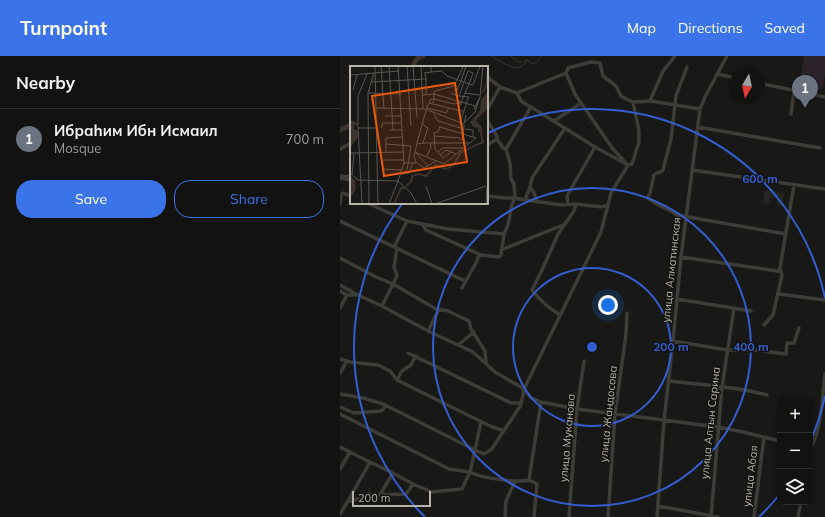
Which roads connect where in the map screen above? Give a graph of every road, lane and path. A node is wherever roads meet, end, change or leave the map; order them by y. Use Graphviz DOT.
graph roads {
  1 [pos="675,56"];
  2 [pos="727,56"];
  3 [pos="687,66"];
  4 [pos="566,73"];
  5 [pos="717,74"];
  6 [pos="729,77"];
  7 [pos="488,79"];
  8 [pos="765,84"];
  9 [pos="500,87"];
  10 [pos="794,90"];
  11 [pos="517,93"];
  12 [pos="825,97"];
  13 [pos="650,101"];
  14 [pos="633,102"];
  15 [pos="581,103"];
  16 [pos="674,105"];
  17 [pos="531,107"];
  18 [pos="488,108"];
  19 [pos="700,109"];
  20 [pos="791,114"];
  21 [pos="554,121"];
  22 [pos="488,123"];
  23 [pos="698,127"];
  24 [pos="565,128"];
  25 [pos="497,139"];
  26 [pos="350,144"];
  27 [pos="488,144"];
  28 [pos="595,147"];
  29 [pos="613,148"];
  30 [pos="820,148"];
  31 [pos="340,149"];
  32 [pos="506,150"];
  33 [pos="606,153"];
  34 [pos="628,165"];
  35 [pos="692,170"];
  36 [pos="340,177"];
  37 [pos="350,180"];
  38 [pos="794,185"];
  39 [pos="530,187"];
  40 [pos="825,189"];
  41 [pos="341,194"];
  42 [pos="488,196"];
  43 [pos="515,198"];
  44 [pos="525,200"];
  45 [pos="537,202"];
  46 [pos="340,204"];
  47 [pos="369,204"];
  48 [pos="568,204"];
  49 [pos="576,204"];
  50 [pos="608,205"];
  51 [pos="686,216"];
  52 [pos="340,221"];
  53 [pos="407,221"];
  54 [pos="564,224"];
  55 [pos="423,225"];
  56 [pos="504,234"];
  57 [pos="786,234"];
  58 [pos="395,248"];
  59 [pos="502,250"];
  60 [pos="481,256"];
  61 [pos="681,257"];
  62 [pos="340,258"];
  63 [pos="780,268"];
  64 [pos="465,281"];
  65 [pos="393,284"];
  66 [pos="340,285"];
  67 [pos="462,288"];
  68 [pos="340,292"];
  69 [pos="779,294"];
  70 [pos="347,295"];
  71 [pos="358,295"];
  72 [pos="677,299"];
  73 [pos="825,300"];
  74 [pos="382,306"];
  75 [pos="340,308"];
  76 [pos="734,308"];
  77 [pos="439,309"];
  78 [pos="751,311"];
  79 [pos="627,313"];
  80 [pos="560,315"];
  81 [pos="764,325"];
  82 [pos="799,328"];
  83 [pos="428,330"];
  84 [pos="474,332"];
  85 [pos="673,341"];
  86 [pos="458,345"];
  87 [pos="727,350"];
  88 [pos="408,353"];
  89 [pos="416,356"];
  90 [pos="340,359"];
  91 [pos="347,361"];
  92 [pos="584,361"];
  93 [pos="486,363"];
  94 [pos="340,373"];
  95 [pos="825,374"];
  96 [pos="397,380"];
  97 [pos="668,381"];
  98 [pos="722,387"];
  99 [pos="524,389"];
  100 [pos="340,394"];
  101 [pos="767,395"];
  102 [pos="541,402"];
  103 [pos="521,403"];
  104 [pos="386,406"];
  105 [pos="340,407"];
  106 [pos="577,409"];
  107 [pos="340,414"];
  108 [pos="615,414"];
  109 [pos="664,421"];
  110 [pos="481,422"];
  111 [pos="718,428"];
  112 [pos="504,431"];
  113 [pos="764,436"];
  114 [pos="777,440"];
  115 [pos="813,442"];
  116 [pos="340,447"];
  117 [pos="475,450"];
  118 [pos="350,452"];
  119 [pos="370,462"];
  120 [pos="340,469"];
  121 [pos="470,472"];
  122 [pos="394,473"];
  123 [pos="529,480"];
  124 [pos="515,481"];
  125 [pos="414,484"];
  126 [pos="380,495"];
  127 [pos="348,501"];
  128 [pos="800,505"];
  129 [pos="658,506"];
  130 [pos="340,514"];
  131 [pos="711,516"];
  132 [pos="505,517"];
  133 [pos="534,517"];
  134 [pos="569,517"];
  135 [pos="608,517"];
  136 [pos="657,517"];
  137 [pos="718,517"];
  138 [pos="754,517"];
  139 [pos="798,517"];
  1 -- 13 [label="street"];
  2 -- 5 [label="street, улица Алматинская"];
  3 -- 16 [label="street"];
  4 -- 11 [label="street"];
  4 -- 14 [label="street"];
  4 -- 15 [label="street"];
  5 -- 6 [label="street"];
  5 -- 19 [label="street, улица Алматинская"];
  7 -- 9 [label="street"];
  8 -- 10 [label="street"];
  9 -- 11 [label="street"];
  9 -- 18 [label="street"];
  10 -- 12 [label="street"];
  10 -- 20 [label="street"];
  11 -- 17 [label="street"];
  13 -- 14 [label="street"];
  13 -- 16 [label="street"];
  14 -- 34 [label="street"];
  15 -- 21 [label="street"];
  15 -- 29 [label="street"];
  16 -- 19 [label="street"];
  16 -- 51 [label="street"];
  17 -- 21 [label="street"];
  17 -- 32 [label="street"];
  19 -- 23 [label="street, улица Алматинская"];
  21 -- 24 [label="street"];
  22 -- 25 [label="street"];
  23 -- 30 [label="street"];
  23 -- 35 [label="street, улица Алматинская"];
  24 -- 28 [label="street"];
  24 -- 39 [label="street"];
  25 -- 27 [label="street"];
  25 -- 32 [label="street"];
  26 -- 31 [label="street"];
  28 -- 33 [label="street"];
  28 -- 48 [label="street"];
  29 -- 33 [label="street"];
  29 -- 34 [label="street"];
  32 -- 43 [label="street"];
  33 -- 34 [label="street"];
  34 -- 50 [label="street"];
  35 -- 38 [label="street"];
  35 -- 51 [label="street, улица Алматинская"];
  36 -- 37 [label="street"];
  38 -- 40 [label="street"];
  38 -- 57 [label="street"];
  39 -- 44 [label="street"];
  39 -- 45 [label="street"];
  41 -- 46 [label="street"];
  42 -- 43 [label="street"];
  43 -- 44 [label="street"];
  43 -- 56 [label="street"];
  44 -- 45 [label="street"];
  45 -- 48 [label="street"];
  47 -- 53 [label="street"];
  48 -- 49 [label="street"];
  49 -- 50 [label="street"];
  49 -- 54 [label="street"];
  50 -- 80 [label="street"];
  51 -- 57 [label="street"];
  51 -- 61 [label="street, улица Алматинская"];
  52 -- 58 [label="street"];
  53 -- 55 [label="street"];
  53 -- 58 [label="street"];
  54 -- 59 [label="street"];
  54 -- 80 [label="street"];
  55 -- 56 [label="street"];
  55 -- 60 [label="street"];
  56 -- 59 [label="street"];
  57 -- 63 [label="street"];
  58 -- 64 [label="street"];
  58 -- 65 [label="street"];
  59 -- 60 [label="street"];
  60 -- 64 [label="street"];
  61 -- 63 [label="street"];
  61 -- 72 [label="street, улица Алматинская"];
  62 -- 65 [label="street"];
  63 -- 69 [label="street"];
  64 -- 67 [label="street"];
  65 -- 74 [label="street"];
  65 -- 77 [label="street"];
  66 -- 71 [label="street"];
  68 -- 70 [label="street"];
  69 -- 73 [label="street"];
  69 -- 81 [label="street"];
  70 -- 71 [label="street"];
  70 -- 75 [label="street"];
  71 -- 74 [label="street"];
  72 -- 76 [label="street"];
  72 -- 85 [label="street, улица Алматинская"];
  74 -- 83 [label="street"];
  76 -- 78 [label="street"];
  76 -- 87 [label="street, улица Алтын Сарина"];
  77 -- 83 [label="street"];
  77 -- 84 [label="street"];
  79 -- 108 [label="street, улица Жандосова"];
  80 -- 99 [label="street"];
  82 -- 87 [label="street"];
  83 -- 86 [label="street"];
  84 -- 86 [label="street"];
  84 -- 93 [label="street"];
  85 -- 87 [label="street"];
  85 -- 97 [label="street, улица Алматинская"];
  86 -- 93 [label="street"];
  87 -- 98 [label="street, улица Алтын Сарина"];
  88 -- 89 [label="street"];
  89 -- 96 [label="street"];
  89 -- 103 [label="street"];
  90 -- 91 [label="street"];
  91 -- 94 [label="street"];
  91 -- 96 [label="street"];
  92 -- 106 [label="street, улица Муканова"];
  93 -- 99 [label="street"];
  95 -- 115 [label="street"];
  96 -- 110 [label="street"];
  97 -- 98 [label="street"];
  97 -- 109 [label="street, улица Алматинская"];
  98 -- 101 [label="street"];
  98 -- 111 [label="street, улица Алтын Сарина"];
  99 -- 102 [label="street"];
  99 -- 103 [label="street"];
  100 -- 104 [label="street"];
  102 -- 106 [label="street"];
  102 -- 123 [label="street"];
  103 -- 112 [label="street"];
  104 -- 105 [label="street"];
  104 -- 117 [label="street"];
  106 -- 108 [label="street"];
  106 -- 134 [label="street, улица Муканова"];
  107 -- 121 [label="street"];
  108 -- 109 [label="street"];
  108 -- 135 [label="street, улица Жандосова"];
  109 -- 111 [label="street"];
  109 -- 129 [label="street, улица Алматинская"];
  110 -- 112 [label="street"];
  110 -- 117 [label="street"];
  111 -- 113 [label="street"];
  111 -- 131 [label="street, улица Алтын Сарина"];
  112 -- 117 [label="street"];
  113 -- 114 [label="street"];
  113 -- 138 [label="street, улица Абая"];
  116 -- 118 [label="street"];
  117 -- 121 [label="street"];
  118 -- 119 [label="street"];
  118 -- 120 [label="street"];
  119 -- 122 [label="street"];
  119 -- 127 [label="street"];
  121 -- 124 [label="street"];
  121 -- 125 [label="street"];
  122 -- 125 [label="street"];
  122 -- 126 [label="street"];
  123 -- 124 [label="street"];
  123 -- 133 [label="street"];
  124 -- 132 [label="street"];
  125 -- 126 [label="street"];
  126 -- 127 [label="street"];
  127 -- 130 [label="street"];
  128 -- 139 [label="street"];
  129 -- 131 [label="street"];
  129 -- 136 [label="street, улица Алматинская"];
  131 -- 137 [label="street"];
}
